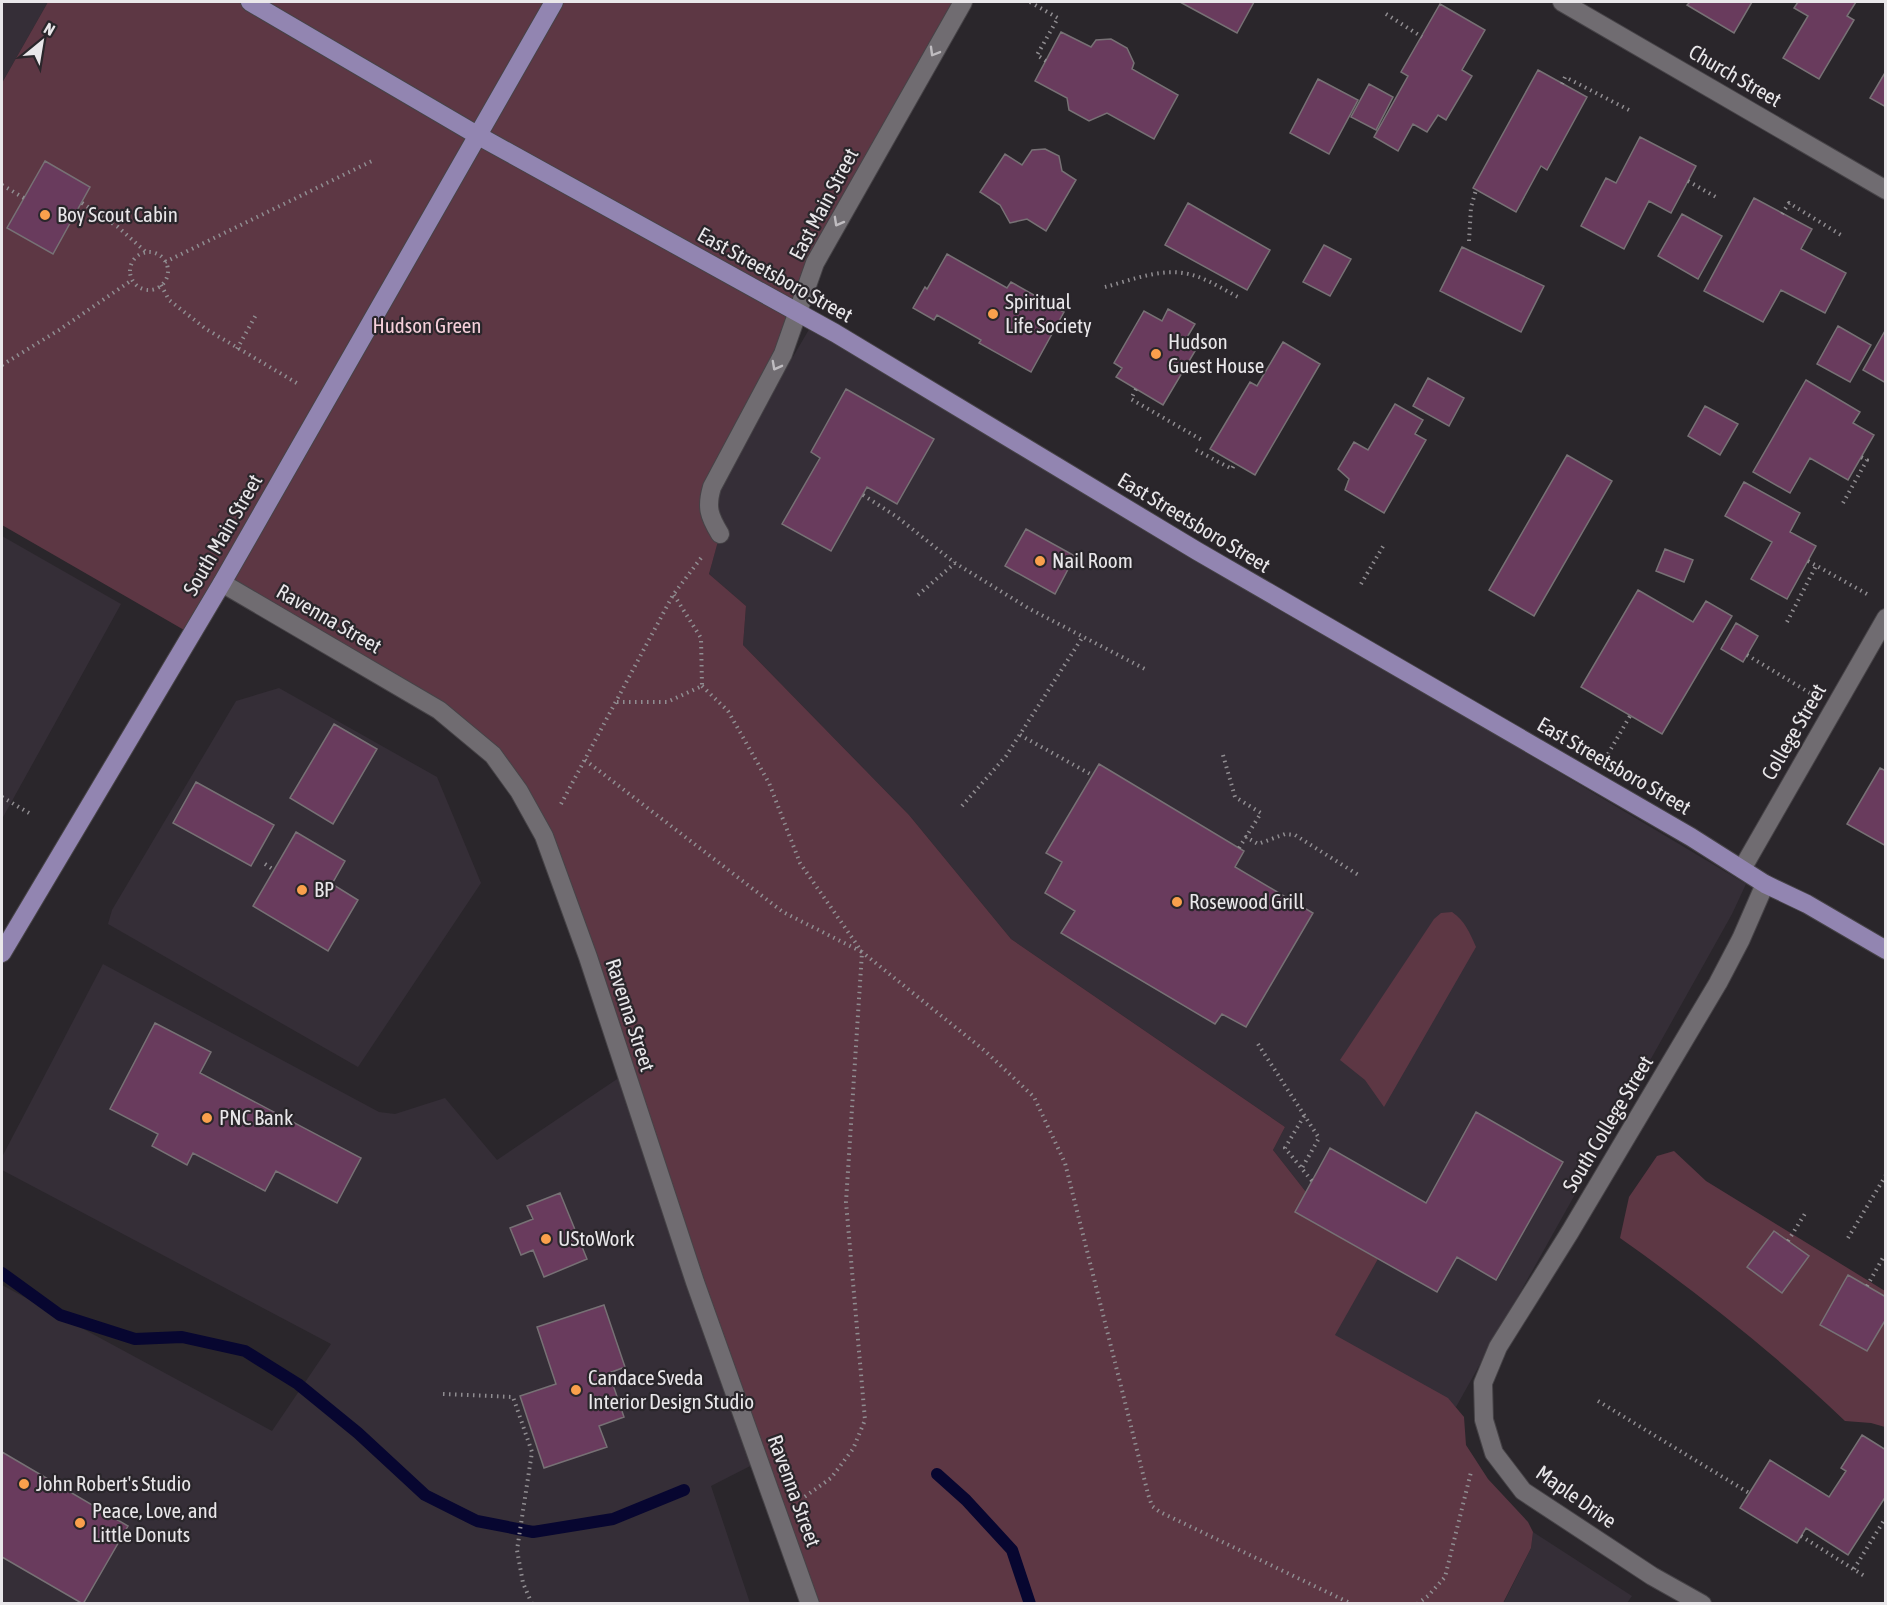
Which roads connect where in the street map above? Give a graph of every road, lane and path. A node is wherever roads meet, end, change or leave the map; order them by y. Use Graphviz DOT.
graph roads {
  1 [pos="250,2"];
  2 [pos="554,2"];
  3 [pos="963,2"];
  4 [pos="1030,2"];
  5 [pos="1562,2"];
  6 [pos="1386,14"];
  7 [pos="1422,37"];
  8 [pos="1046,61"];
  9 [pos="1562,84"];
  10 [pos="1629,110"];
  11 [pos="477,135"];
  12 [pos="374,160"];
  13 [pos="1688,181"];
  14 [pos="2,185"];
  15 [pos="1476,190"];
  16 [pos="1886,190"];
  17 [pos="1716,197"];
  18 [pos="24,198"];
  19 [pos="82,203"];
  20 [pos="1782,214"];
  21 [pos="1841,235"];
  22 [pos="1468,241"];
  23 [pos="146,252"];
  24 [pos="165,262"];
  25 [pos="132,280"];
  26 [pos="161,285"];
  27 [pos="1105,287"];
  28 [pos="1238,297"];
  29 [pos="797,312"];
  30 [pos="257,313"];
  31 [pos="237,349"];
  32 [pos="2,365"];
  33 [pos="1136,389"];
  34 [pos="326,400"];
  35 [pos="1202,440"];
  36 [pos="1196,450"];
  37 [pos="1861,457"];
  38 [pos="1235,463"];
  39 [pos="862,495"];
  40 [pos="1843,503"];
  41 [pos="720,534"];
  42 [pos="1385,543"];
  43 [pos="1808,561"];
  44 [pos="954,563"];
  45 [pos="1816,566"];
  46 [pos="222,583"];
  47 [pos="1360,584"];
  48 [pos="673,594"];
  49 [pos="918,595"];
  50 [pos="1871,596"];
  51 [pos="1886,618"];
  52 [pos="1787,622"];
  53 [pos="1082,638"];
  54 [pos="1747,655"];
  55 [pos="1145,669"];
  56 [pos="702,686"];
  57 [pos="616,702"];
  58 [pos="1834,707"];
  59 [pos="1630,716"];
  60 [pos="1020,735"];
  61 [pos="1222,755"];
  62 [pos="585,760"];
  63 [pos="1092,775"];
  64 [pos="1592,780"];
  65 [pos="2,797"];
  66 [pos="962,806"];
  67 [pos="29,813"];
  68 [pos="544,836"];
  69 [pos="1246,837"];
  70 [pos="1239,848"];
  71 [pos="265,864"];
  72 [pos="1742,869"];
  73 [pos="274,870"];
  74 [pos="1360,876"];
  75 [pos="1765,884"];
  76 [pos="1886,950"];
  77 [pos="862,952"];
  78 [pos="2,953"];
  79 [pos="1258,1044"];
  80 [pos="1304,1116"];
  81 [pos="1302,1168"];
  82 [pos="1886,1175"];
  83 [pos="1312,1181"];
  84 [pos="1806,1212"];
  85 [pos="1848,1238"];
  86 [pos="1788,1241"];
  87 [pos="1884,1256"];
  88 [pos="1868,1286"];
  89 [pos="1483,1383"];
  90 [pos="442,1394"];
  91 [pos="1598,1401"];
  92 [pos="1484,1420"];
  93 [pos="1749,1493"];
  94 [pos="776,1507"];
  95 [pos="1886,1517"];
  96 [pos="1801,1536"];
  97 [pos="1854,1569"];
  98 [pos="1866,1577"];
  99 [pos="532,1604"];
  100 [pos="810,1604"];
  101 [pos="1352,1604"];
  102 [pos="1361,1604"];
  103 [pos="1375,1604"];
  104 [pos="1418,1604"];
  105 [pos="1702,1604"];
  1 -- 11 [label="main road, East Streetsboro Street"];
  2 -- 11 [label="main road, South Main Street"];
  3 -- 29 [label="street, East Main Street, one-way"];
  4 -- 8 [label="path"];
  5 -- 16 [label="street, Church Street"];
  6 -- 7 [label="path"];
  9 -- 10 [label="path"];
  11 -- 29 [label="main road, East Streetsboro Street"];
  11 -- 34 [label="main road, South Main Street"];
  12 -- 24 [label="path"];
  13 -- 17 [label="path"];
  14 -- 18 [label="path"];
  15 -- 22 [label="path"];
  19 -- 23 [label="path"];
  20 -- 21 [label="path"];
  23 -- 24 [label="path"];
  23 -- 25 [label="path"];
  24 -- 26 [label="path"];
  25 -- 26 [label="path"];
  25 -- 32 [label="path"];
  26 -- 31 [label="path"];
  27 -- 28 [label="path"];
  29 -- 41 [label="street, East Main Street, one-way"];
  29 -- 64 [label="main road, East Streetsboro Street"];
  30 -- 31 [label="path"];
  31 -- 34 [label="path"];
  33 -- 35 [label="path"];
  34 -- 46 [label="main road, South Main Street"];
  36 -- 38 [label="path"];
  37 -- 40 [label="path"];
  39 -- 44 [label="path"];
  41 -- 48 [label="path"];
  42 -- 47 [label="path"];
  43 -- 45 [label="path"];
  44 -- 49 [label="path"];
  44 -- 53 [label="path"];
  45 -- 50 [label="path"];
  45 -- 52 [label="path"];
  46 -- 68 [label="street, Ravenna Street"];
  46 -- 78 [label="main road, South Main Street"];
  48 -- 56 [label="path"];
  48 -- 57 [label="path"];
  51 -- 58 [label="street, College Street"];
  53 -- 55 [label="path"];
  53 -- 60 [label="path"];
  54 -- 58 [label="path"];
  56 -- 57 [label="path"];
  56 -- 77 [label="path"];
  57 -- 62 [label="path"];
  58 -- 72 [label="street, College Street"];
  59 -- 64 [label="path"];
  60 -- 63 [label="path"];
  60 -- 66 [label="path"];
  61 -- 69 [label="path"];
  62 -- 68 [label="path"];
  62 -- 77 [label="path"];
  64 -- 72 [label="main road, East Streetsboro Street"];
  65 -- 67 [label="path"];
  68 -- 94 [label="street, Ravenna Street"];
  69 -- 70 [label="path"];
  69 -- 74 [label="path"];
  71 -- 73 [label="path"];
  72 -- 75 [label="main road, East Streetsboro Street"];
  75 -- 76 [label="main road, East Streetsboro Street"];
  75 -- 89 [label="street, South College Street"];
  77 -- 94 [label="path"];
  77 -- 101 [label="path"];
  79 -- 80 [label="path"];
  80 -- 81 [label="path"];
  80 -- 81 [label="path"];
  81 -- 83 [label="path"];
  82 -- 85 [label="path"];
  84 -- 86 [label="path"];
  87 -- 88 [label="path"];
  89 -- 92 [label="street, Maple Drive"];
  90 -- 99 [label="path"];
  91 -- 93 [label="path"];
  92 -- 104 [label="path"];
  92 -- 105 [label="street, Maple Drive"];
  94 -- 100 [label="street, Ravenna Street"];
  95 -- 97 [label="path"];
  96 -- 97 [label="path"];
  97 -- 98 [label="path"];
  102 -- 103 [label="path"];
}
